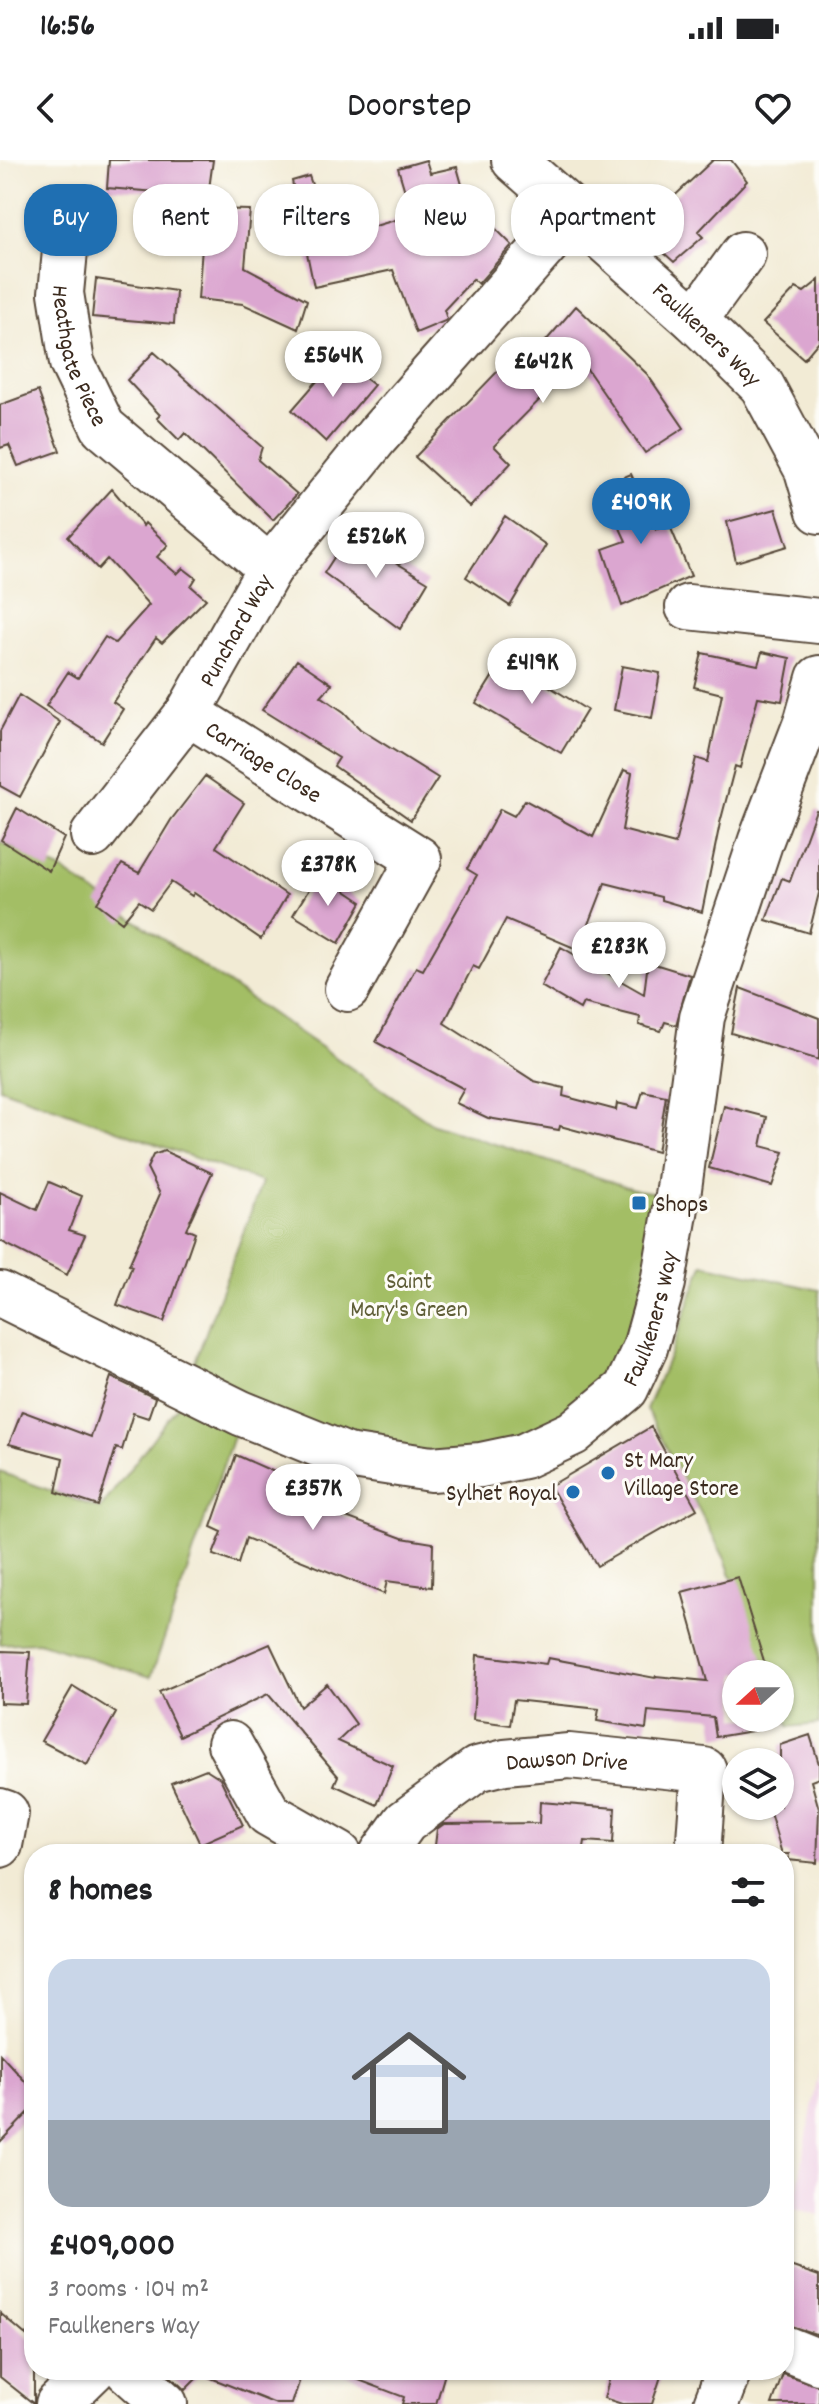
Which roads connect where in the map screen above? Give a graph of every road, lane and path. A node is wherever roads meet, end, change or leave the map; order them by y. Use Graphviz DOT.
graph roads {
  1 [pos="514,160"];
  2 [pos="541,184"];
  3 [pos="743,254"];
  4 [pos="65,256"];
  5 [pos="536,256"];
  6 [pos="623,256"];
  7 [pos="695,320"];
  8 [pos="819,511"];
  9 [pos="270,568"];
  10 [pos="688,607"];
  11 [pos="819,621"];
  12 [pos="819,678"];
  13 [pos="188,713"];
  14 [pos="93,835"];
  15 [pos="347,989"];
  16 [pos="0,1294"];
  17 [pos="230,1744"];
  18 [pos="0,1811"];
  19 [pos="322,1844"];
  20 [pos="389,1844"];
  21 [pos="699,1844"];
  22 [pos="0,1845"];
  23 [pos="794,2352"];
  24 [pos="819,2362"];
  25 [pos="83,2380"];
  26 [pos="138,2380"];
  27 [pos="725,2380"];
  28 [pos="58,2404"];
  29 [pos="165,2404"];
  30 [pos="716,2404"];
  1 -- 2 [label="street, Faulkeners Way"];
  3 -- 7 [label="street"];
  4 -- 9 [label="street, Heathgate Piece"];
  5 -- 9 [label="street, Punchard Way"];
  6 -- 7 [label="street, Faulkeners Way"];
  7 -- 8 [label="street, Faulkeners Way"];
  9 -- 13 [label="street, Punchard Way"];
  10 -- 11 [label="street"];
  12 -- 16 [label="street, Faulkeners Way"];
  13 -- 14 [label="street, Punchard Way"];
  13 -- 15 [label="street, Carriage Close"];
  17 -- 19 [label="street"];
  18 -- 22 [label="street"];
  20 -- 21 [label="street, Dawson Drive"];
  23 -- 24 [label="street"];
  25 -- 28 [label="street"];
  26 -- 29 [label="street"];
  27 -- 30 [label="street"];
}
